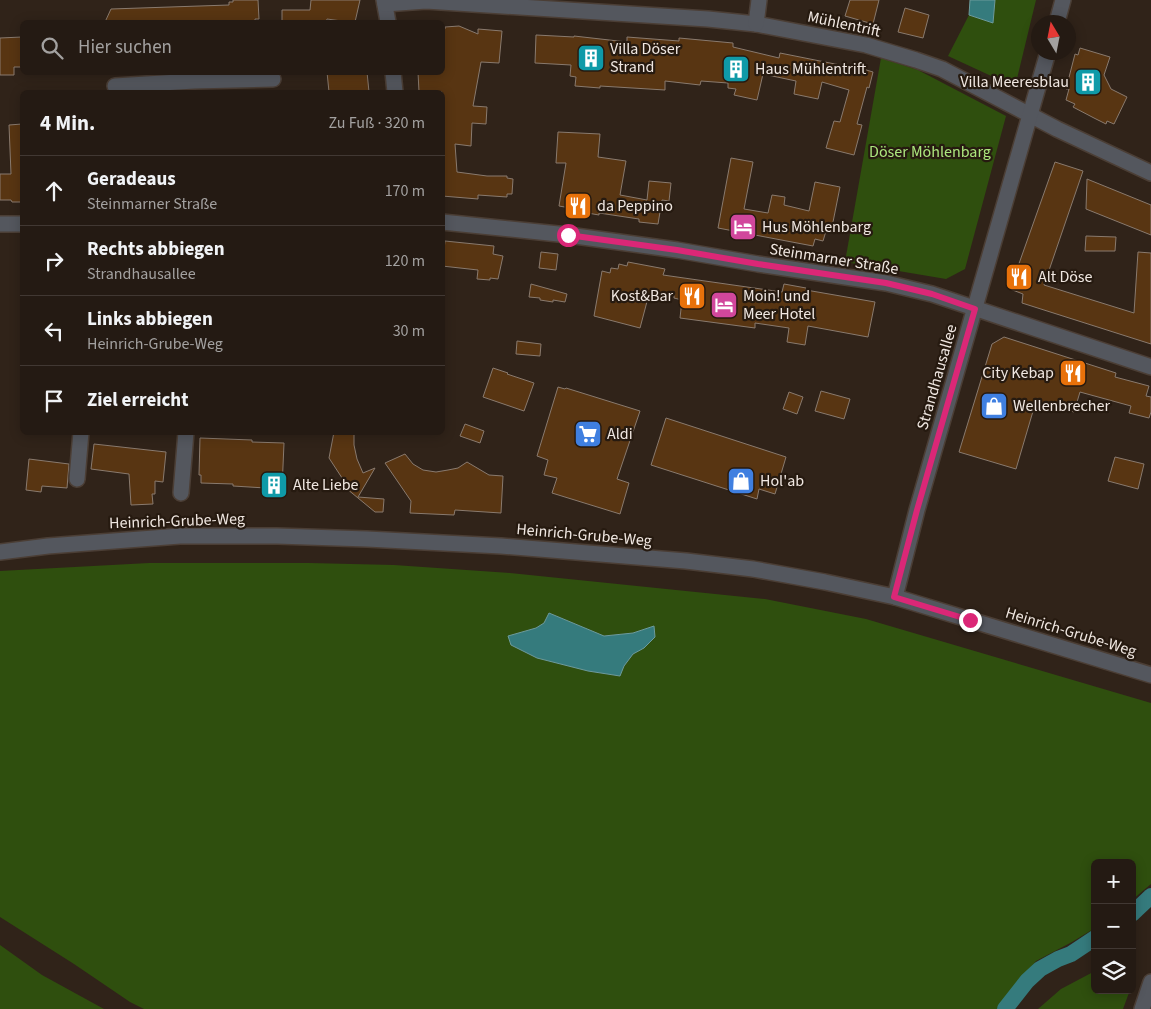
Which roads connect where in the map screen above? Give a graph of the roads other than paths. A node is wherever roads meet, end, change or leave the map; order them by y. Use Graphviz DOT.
graph roads {
  1 [pos="760,0"];
  2 [pos="1064,0"];
  3 [pos="385,2"];
  4 [pos="1059,15"];
  5 [pos="388,20"];
  6 [pos="756,24"];
  7 [pos="1046,60"];
  8 [pos="393,75"];
  9 [pos="273,79"];
  10 [pos="115,86"];
  11 [pos="194,87"];
  12 [pos="395,90"];
  13 [pos="1030,115"];
  14 [pos="1151,173"];
  15 [pos="445,222"];
  16 [pos="0,224"];
  17 [pos="20,224"];
  18 [pos="975,309"];
  19 [pos="1151,367"];
  20 [pos="82,435"];
  21 [pos="186,435"];
  22 [pos="77,479"];
  23 [pos="181,493"];
  24 [pos="0,552"];
  25 [pos="894,597"];
  26 [pos="1151,675"];
  27 [pos="1151,982"];
  28 [pos="1142,1009"];
  1 -- 6 [label="street"];
  2 -- 4 [label="street"];
  3 -- 5 [label="street"];
  3 -- 6 [label="street, Mühlentrift"];
  6 -- 13 [label="street, Mühlentrift"];
  7 -- 13 [label="street, Strandhausallee"];
  8 -- 12 [label="street"];
  9 -- 11 [label="street"];
  10 -- 11 [label="street"];
  13 -- 14 [label="street, Mühlentrift"];
  13 -- 18 [label="street, Strandhausallee"];
  15 -- 18 [label="street, Steinmarner Straße"];
  16 -- 17 [label="street"];
  18 -- 19 [label="street, Steinmarner Straße"];
  18 -- 25 [label="street, Strandhausallee"];
  20 -- 22 [label="street"];
  21 -- 23 [label="street"];
  24 -- 25 [label="street, Heinrich-Grube-Weg"];
  25 -- 26 [label="street, Heinrich-Grube-Weg"];
  27 -- 28 [label="street"];
}
